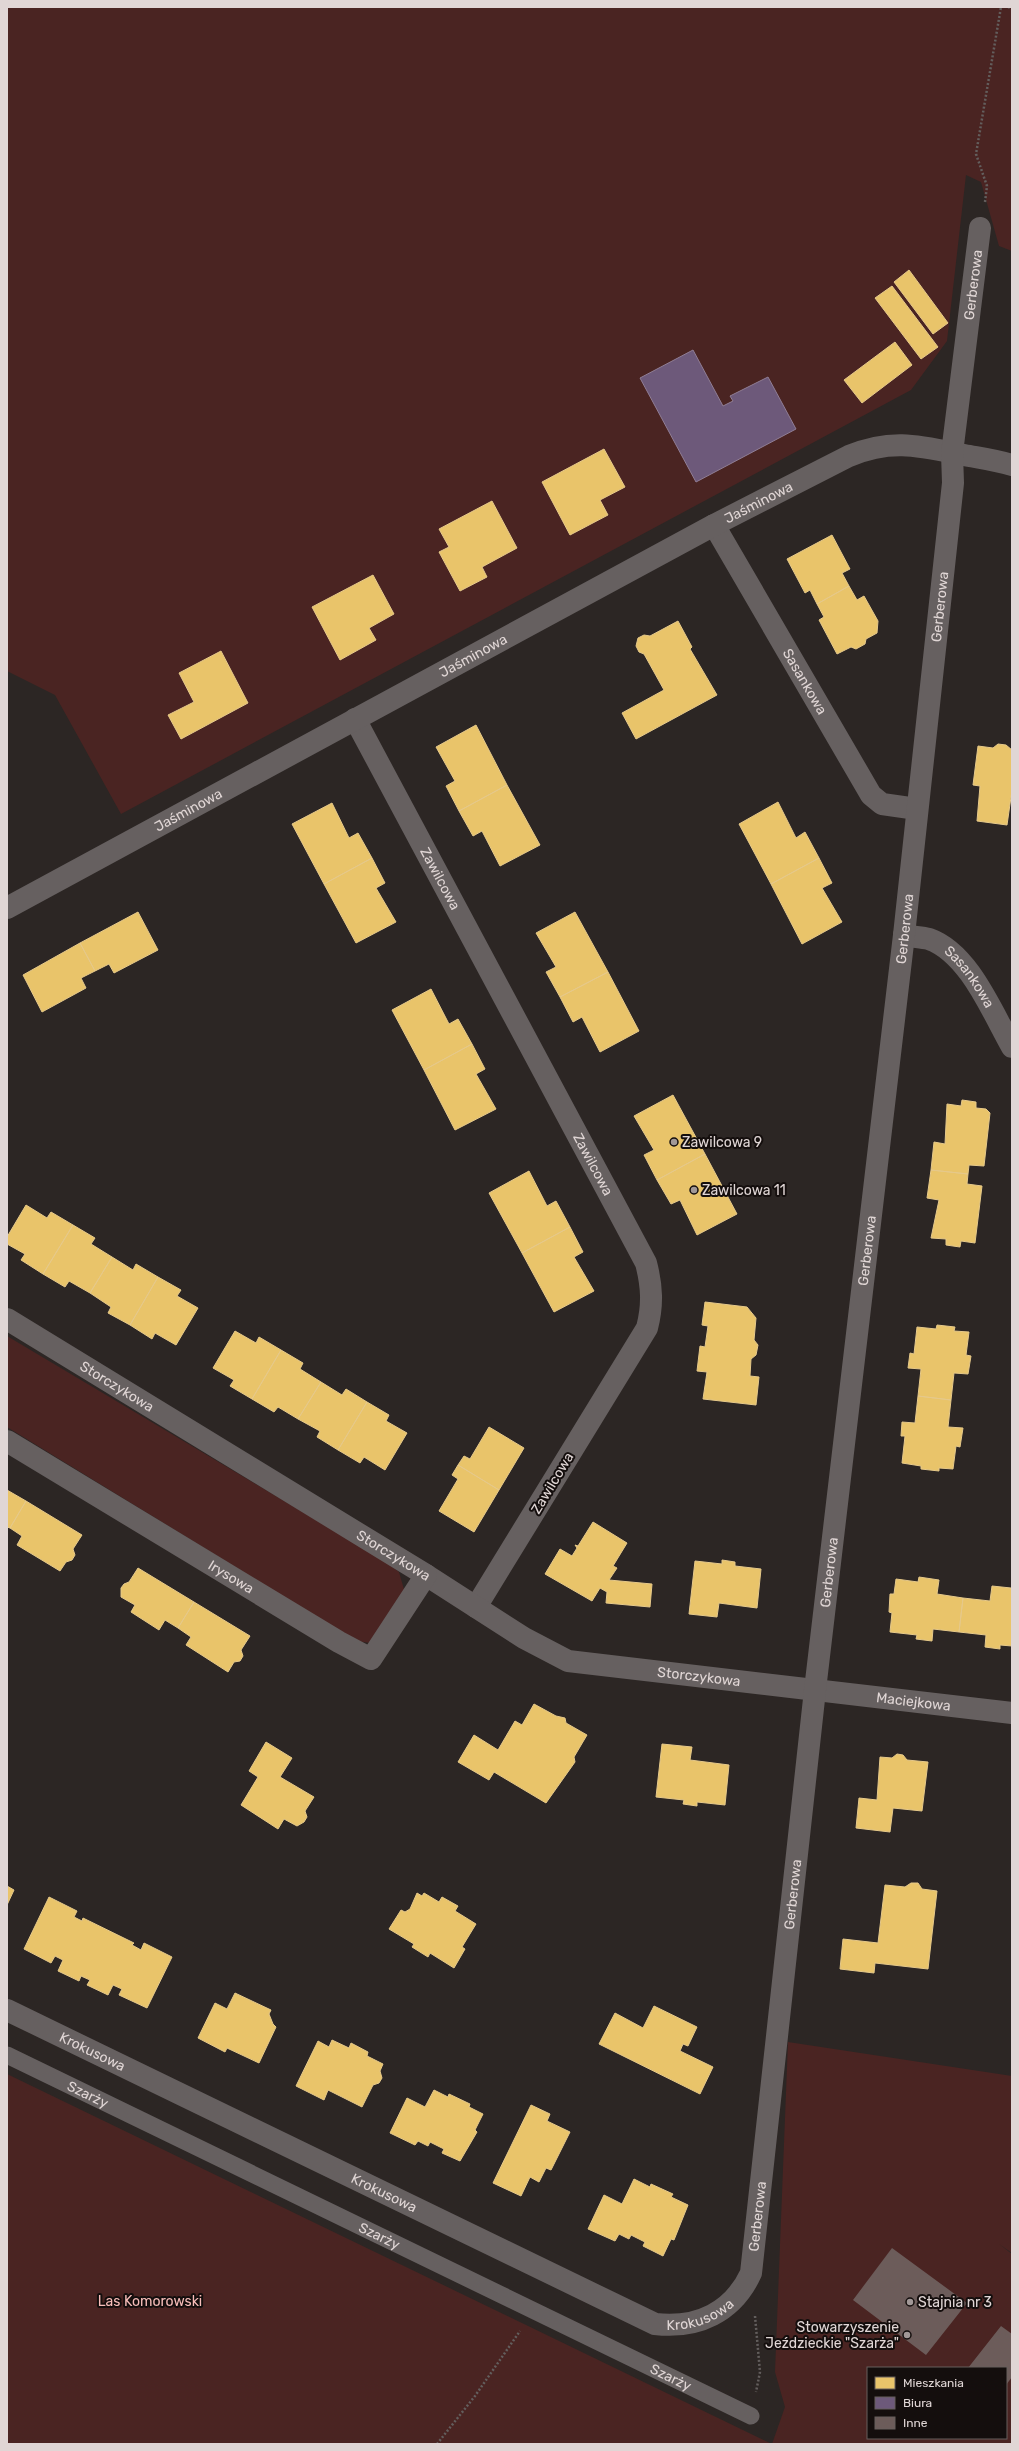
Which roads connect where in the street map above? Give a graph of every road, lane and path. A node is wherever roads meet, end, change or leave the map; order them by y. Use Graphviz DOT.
graph roads {
  1 [pos="1001,7"];
  2 [pos="1008,7"];
  3 [pos="1012,9"];
  4 [pos="980,228"];
  5 [pos="952,453"];
  6 [pos="1012,465"];
  7 [pos="714,525"];
  8 [pos="355,719"];
  9 [pos="917,809"];
  10 [pos="7,908"];
  11 [pos="904,935"];
  12 [pos="1012,1046"];
  13 [pos="7,1319"];
  14 [pos="7,1441"];
  15 [pos="426,1574"];
  16 [pos="476,1607"];
  17 [pos="815,1690"];
  18 [pos="1012,1713"];
  19 [pos="7,2010"];
  20 [pos="7,2055"];
  21 [pos="751,2273"];
  22 [pos="535,2310"];
  23 [pos="760,2372"];
  24 [pos="751,2416"];
  25 [pos="437,2444"];
  1 -- 4 [label="path"];
  2 -- 3 [label="path"];
  4 -- 5 [label="street, Gerberowa"];
  5 -- 6 [label="street, Jaśminowa"];
  5 -- 7 [label="street, Jaśminowa"];
  5 -- 9 [label="street, Gerberowa"];
  7 -- 8 [label="street, Jaśminowa"];
  7 -- 9 [label="street, Sasankowa"];
  8 -- 10 [label="street, Jaśminowa"];
  8 -- 16 [label="street, Zawilcowa"];
  9 -- 11 [label="street, Gerberowa"];
  11 -- 12 [label="street, Sasankowa"];
  11 -- 17 [label="street, Gerberowa"];
  13 -- 15 [label="street, Storczykowa"];
  14 -- 15 [label="street, Irysowa"];
  15 -- 16 [label="street, Storczykowa"];
  16 -- 17 [label="street, Storczykowa"];
  17 -- 18 [label="street, Maciejkowa"];
  17 -- 21 [label="street, Gerberowa"];
  19 -- 21 [label="street, Krokusowa"];
  20 -- 22 [label="lane, Szarży"];
  21 -- 23 [label="path"];
  22 -- 24 [label="lane, Szarży"];
  22 -- 25 [label="path"];
}
